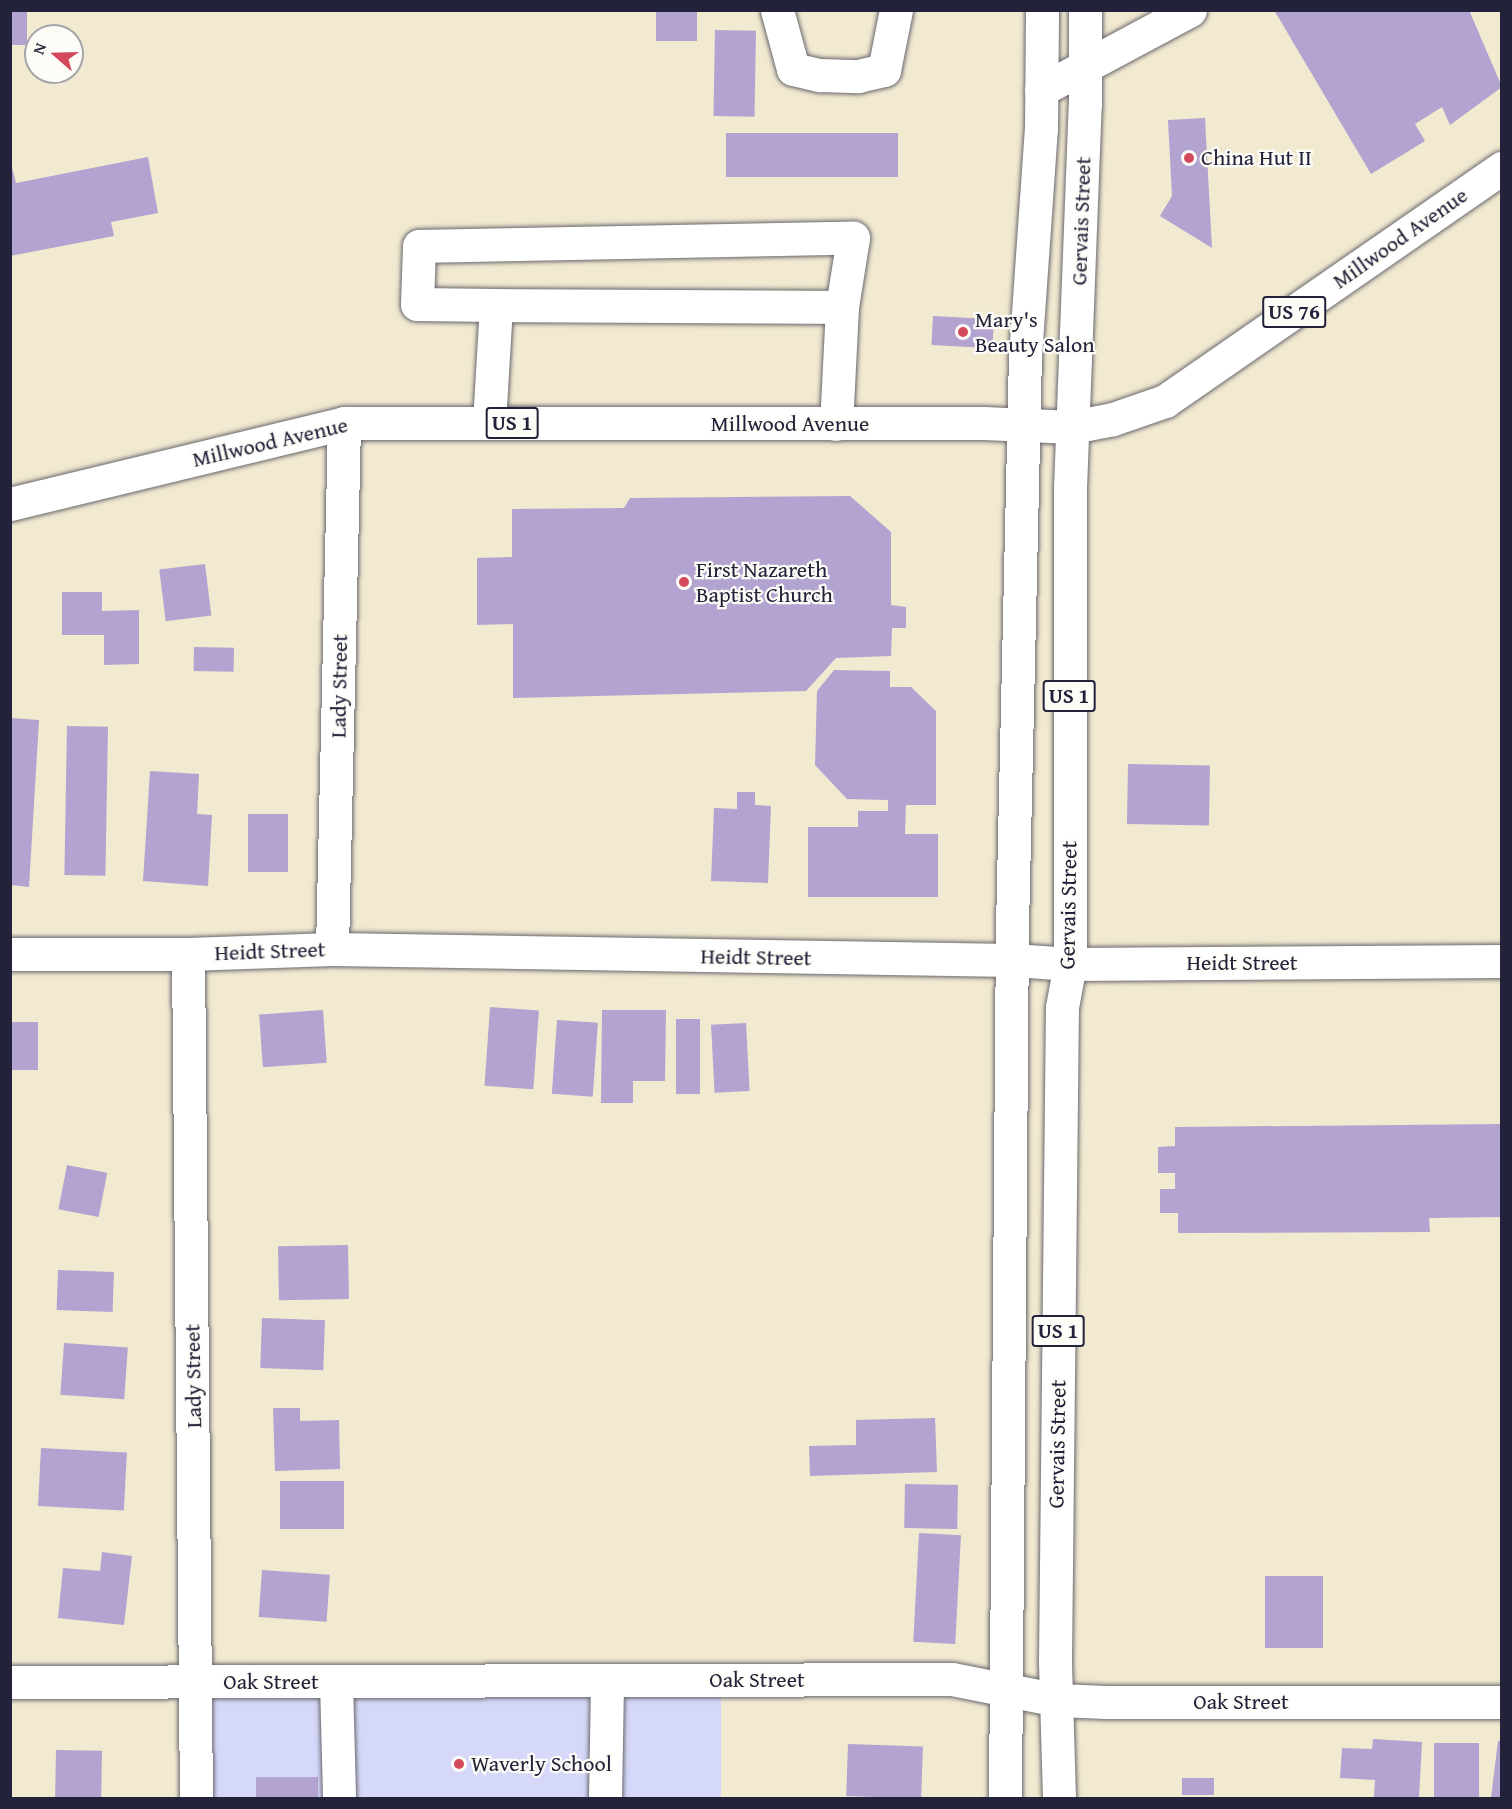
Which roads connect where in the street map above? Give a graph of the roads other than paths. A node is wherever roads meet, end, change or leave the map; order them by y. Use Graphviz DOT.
graph roads {
  1 [pos="777,10"];
  2 [pos="896,10"];
  3 [pos="1042,10"];
  4 [pos="1085,10"];
  5 [pos="1190,10"];
  6 [pos="1085,66"];
  7 [pos="1041,90"];
  8 [pos="1502,168"];
  9 [pos="496,305"];
  10 [pos="842,307"];
  11 [pos="344,423"];
  12 [pos="489,423"];
  13 [pos="836,424"];
  14 [pos="1023,425"];
  15 [pos="1072,427"];
  16 [pos="10,504"];
  17 [pos="333,949"];
  18 [pos="10,954"];
  19 [pos="188,954"];
  20 [pos="1013,960"];
  21 [pos="1502,961"];
  22 [pos="1070,964"];
  23 [pos="608,1680"];
  24 [pos="10,1682"];
  25 [pos="336,1682"];
  26 [pos="196,1683"];
  27 [pos="1004,1689"];
  28 [pos="1058,1700"];
  29 [pos="1502,1702"];
  30 [pos="339,1787"];
  31 [pos="196,1798"];
  32 [pos="605,1798"];
  33 [pos="1005,1798"];
  34 [pos="1059,1798"];
  1 -- 2 [label="main road"];
  3 -- 7 [label="main road, Gervais Street"];
  4 -- 6 [label="main road, Gervais Street"];
  5 -- 6 [label="main road"];
  6 -- 7 [label="main road"];
  6 -- 15 [label="main road, Gervais Street"];
  7 -- 14 [label="main road, Gervais Street"];
  8 -- 15 [label="main road, Millwood Avenue / US 76"];
  9 -- 10 [label="main road"];
  9 -- 10 [label="main road"];
  9 -- 12 [label="main road"];
  10 -- 13 [label="main road"];
  11 -- 12 [label="main road, Millwood Avenue / US 1"];
  11 -- 16 [label="main road, Millwood Avenue / US 1"];
  11 -- 17 [label="main road, Lady Street"];
  12 -- 13 [label="main road, Millwood Avenue / US 1"];
  13 -- 14 [label="main road, Millwood Avenue / US 1"];
  14 -- 15 [label="main road, Millwood Avenue / US 1"];
  14 -- 20 [label="main road, Gervais Street / US 1"];
  15 -- 22 [label="main road, Gervais Street / US 1"];
  17 -- 19 [label="main road, Heidt Street"];
  17 -- 20 [label="main road, Heidt Street"];
  18 -- 19 [label="main road, Heidt Street"];
  19 -- 26 [label="main road, Lady Street"];
  20 -- 22 [label="main road, Heidt Street"];
  20 -- 27 [label="main road, Gervais Street / US 1"];
  21 -- 22 [label="main road, Heidt Street"];
  22 -- 28 [label="main road, Gervais Street / US 1"];
  23 -- 25 [label="main road, Oak Street"];
  23 -- 27 [label="main road, Oak Street"];
  23 -- 32 [label="main road"];
  24 -- 26 [label="main road, Oak Street"];
  25 -- 26 [label="main road, Oak Street"];
  25 -- 30 [label="main road"];
  26 -- 31 [label="main road, Lady Street"];
  27 -- 28 [label="main road, Oak Street"];
  27 -- 33 [label="main road, Gervais Street / US 1"];
  28 -- 29 [label="main road, Oak Street"];
  28 -- 34 [label="main road, Gervais Street / US 1"];
}
